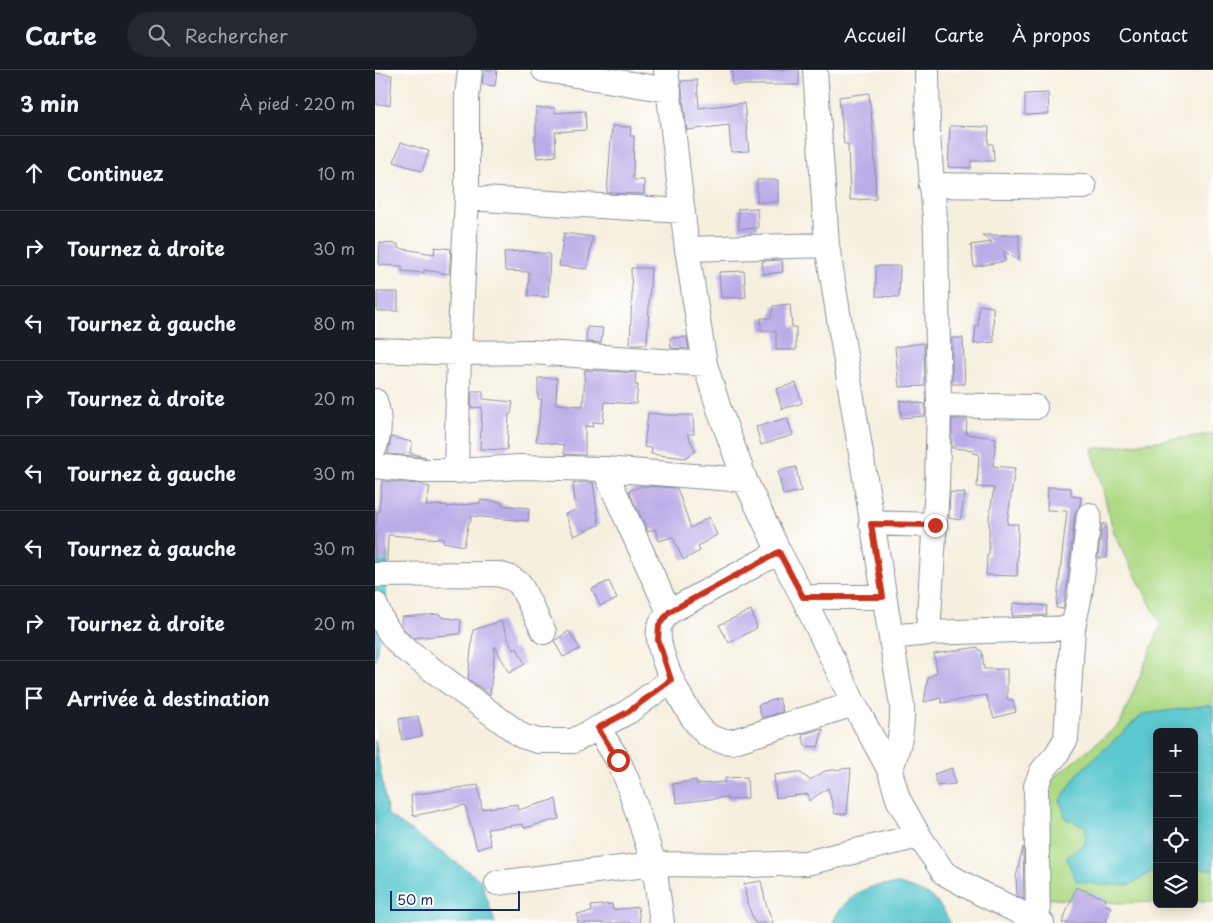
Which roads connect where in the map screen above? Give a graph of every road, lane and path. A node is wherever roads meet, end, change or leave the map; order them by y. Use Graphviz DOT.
graph roads {
  1 [pos="470,70"];
  2 [pos="544,70"];
  3 [pos="815,70"];
  4 [pos="927,70"];
  5 [pos="670,75"];
  6 [pos="931,185"];
  7 [pos="1084,186"];
  8 [pos="467,198"];
  9 [pos="683,211"];
  10 [pos="827,245"];
  11 [pos="687,250"];
  12 [pos="375,350"];
  13 [pos="459,353"];
  14 [pos="705,364"];
  15 [pos="375,401"];
  16 [pos="939,405"];
  17 [pos="1035,407"];
  18 [pos="375,447"];
  19 [pos="375,466"];
  20 [pos="605,469"];
  21 [pos="457,471"];
  22 [pos="745,480"];
  23 [pos="1089,515"];
  24 [pos="871,524"];
  25 [pos="935,525"];
  26 [pos="779,552"];
  27 [pos="375,575"];
  28 [pos="803,597"];
  29 [pos="883,597"];
  30 [pos="375,604"];
  31 [pos="669,612"];
  32 [pos="1073,628"];
  33 [pos="544,632"];
  34 [pos="928,632"];
  35 [pos="891,637"];
  36 [pos="671,680"];
  37 [pos="854,704"];
  38 [pos="598,728"];
  39 [pos="890,771"];
  40 [pos="919,836"];
  41 [pos="654,864"];
  42 [pos="497,883"];
  43 [pos="1040,922"];
  44 [pos="662,923"];
  1 -- 8 [label="street"];
  2 -- 5 [label="street"];
  3 -- 10 [label="street"];
  4 -- 6 [label="street"];
  5 -- 9 [label="street"];
  6 -- 7 [label="street"];
  6 -- 16 [label="street"];
  8 -- 9 [label="street"];
  8 -- 13 [label="street"];
  9 -- 11 [label="street"];
  10 -- 11 [label="street"];
  10 -- 24 [label="street"];
  11 -- 14 [label="street"];
  12 -- 13 [label="street"];
  13 -- 14 [label="street"];
  13 -- 21 [label="street"];
  14 -- 22 [label="street"];
  15 -- 18 [label="street"];
  16 -- 17 [label="street"];
  16 -- 25 [label="street"];
  19 -- 21 [label="street"];
  20 -- 21 [label="street"];
  20 -- 22 [label="street"];
  20 -- 31 [label="street"];
  22 -- 26 [label="street"];
  23 -- 32 [label="street"];
  24 -- 25 [label="street"];
  24 -- 29 [label="street"];
  25 -- 34 [label="street"];
  26 -- 28 [label="street"];
  26 -- 31 [label="street"];
  27 -- 33 [label="street"];
  28 -- 29 [label="street"];
  28 -- 37 [label="street"];
  29 -- 35 [label="street"];
  30 -- 38 [label="street"];
  31 -- 36 [label="street"];
  32 -- 34 [label="street"];
  32 -- 43 [label="street"];
  34 -- 35 [label="street"];
  35 -- 39 [label="street"];
  36 -- 37 [label="street"];
  36 -- 38 [label="street"];
  37 -- 39 [label="street"];
  38 -- 41 [label="street"];
  39 -- 40 [label="street"];
  40 -- 41 [label="street"];
  40 -- 43 [label="street"];
  41 -- 42 [label="street"];
  41 -- 44 [label="street"];
}
